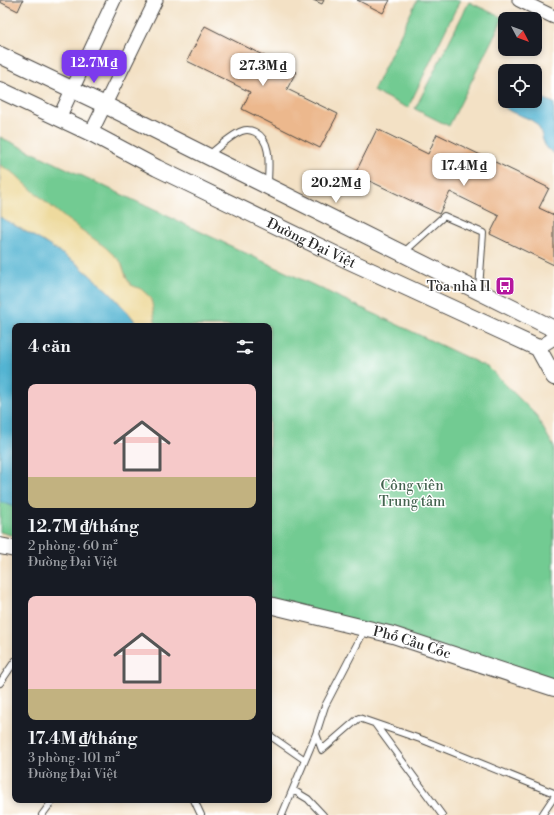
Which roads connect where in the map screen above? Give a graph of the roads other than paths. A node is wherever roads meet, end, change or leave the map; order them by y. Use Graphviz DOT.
graph roads {
  1 [pos="114,0"];
  2 [pos="156,0"];
  3 [pos="520,0"];
  4 [pos="554,16"];
  5 [pos="0,55"];
  6 [pos="72,89"];
  7 [pos="0,90"];
  8 [pos="105,105"];
  9 [pos="59,118"];
  10 [pos="91,133"];
  11 [pos="208,156"];
  12 [pos="268,186"];
  13 [pos="403,253"];
  14 [pos="478,291"];
  15 [pos="554,329"];
  16 [pos="554,338"];
  17 [pos="538,348"];
  18 [pos="554,377"];
  19 [pos="0,546"];
  20 [pos="12,548"];
  21 [pos="272,606"];
  22 [pos="365,629"];
  23 [pos="12,665"];
  24 [pos="0,683"];
  25 [pos="554,688"];
  26 [pos="375,724"];
  27 [pos="316,734"];
  28 [pos="272,737"];
  29 [pos="305,760"];
  30 [pos="293,790"];
  31 [pos="554,793"];
  32 [pos="554,797"];
  33 [pos="51,803"];
  34 [pos="195,803"];
  35 [pos="42,815"];
  36 [pos="201,815"];
  37 [pos="282,815"];
  38 [pos="323,815"];
  39 [pos="442,815"];
  40 [pos="542,815"];
  1 -- 6 [label="street"];
  2 -- 8 [label="street"];
  3 -- 4 [label="street"];
  5 -- 6 [label="street"];
  6 -- 8 [label="street"];
  6 -- 9 [label="street"];
  7 -- 9 [label="street, Đường Đại Việt"];
  8 -- 10 [label="street"];
  8 -- 11 [label="street"];
  9 -- 10 [label="street, Đường Đại Việt"];
  10 -- 17 [label="street, Đường Đại Việt"];
  11 -- 12 [label="street"];
  11 -- 12 [label="lane"];
  12 -- 13 [label="street"];
  13 -- 14 [label="street"];
  13 -- 14 [label="lane"];
  14 -- 15 [label="street"];
  16 -- 17 [label="street"];
  17 -- 18 [label="street"];
  19 -- 20 [label="street"];
  21 -- 22 [label="street, Phố Cầu Cốc"];
  22 -- 25 [label="street, Phố Cầu Cốc"];
  22 -- 27 [label="lane"];
  23 -- 24 [label="lane"];
  26 -- 27 [label="lane"];
  26 -- 31 [label="lane"];
  26 -- 39 [label="lane"];
  27 -- 29 [label="lane"];
  28 -- 29 [label="lane"];
  29 -- 30 [label="lane"];
  30 -- 37 [label="lane"];
  30 -- 38 [label="lane"];
  32 -- 40 [label="lane"];
  33 -- 35 [label="lane"];
  34 -- 36 [label="lane"];
}
